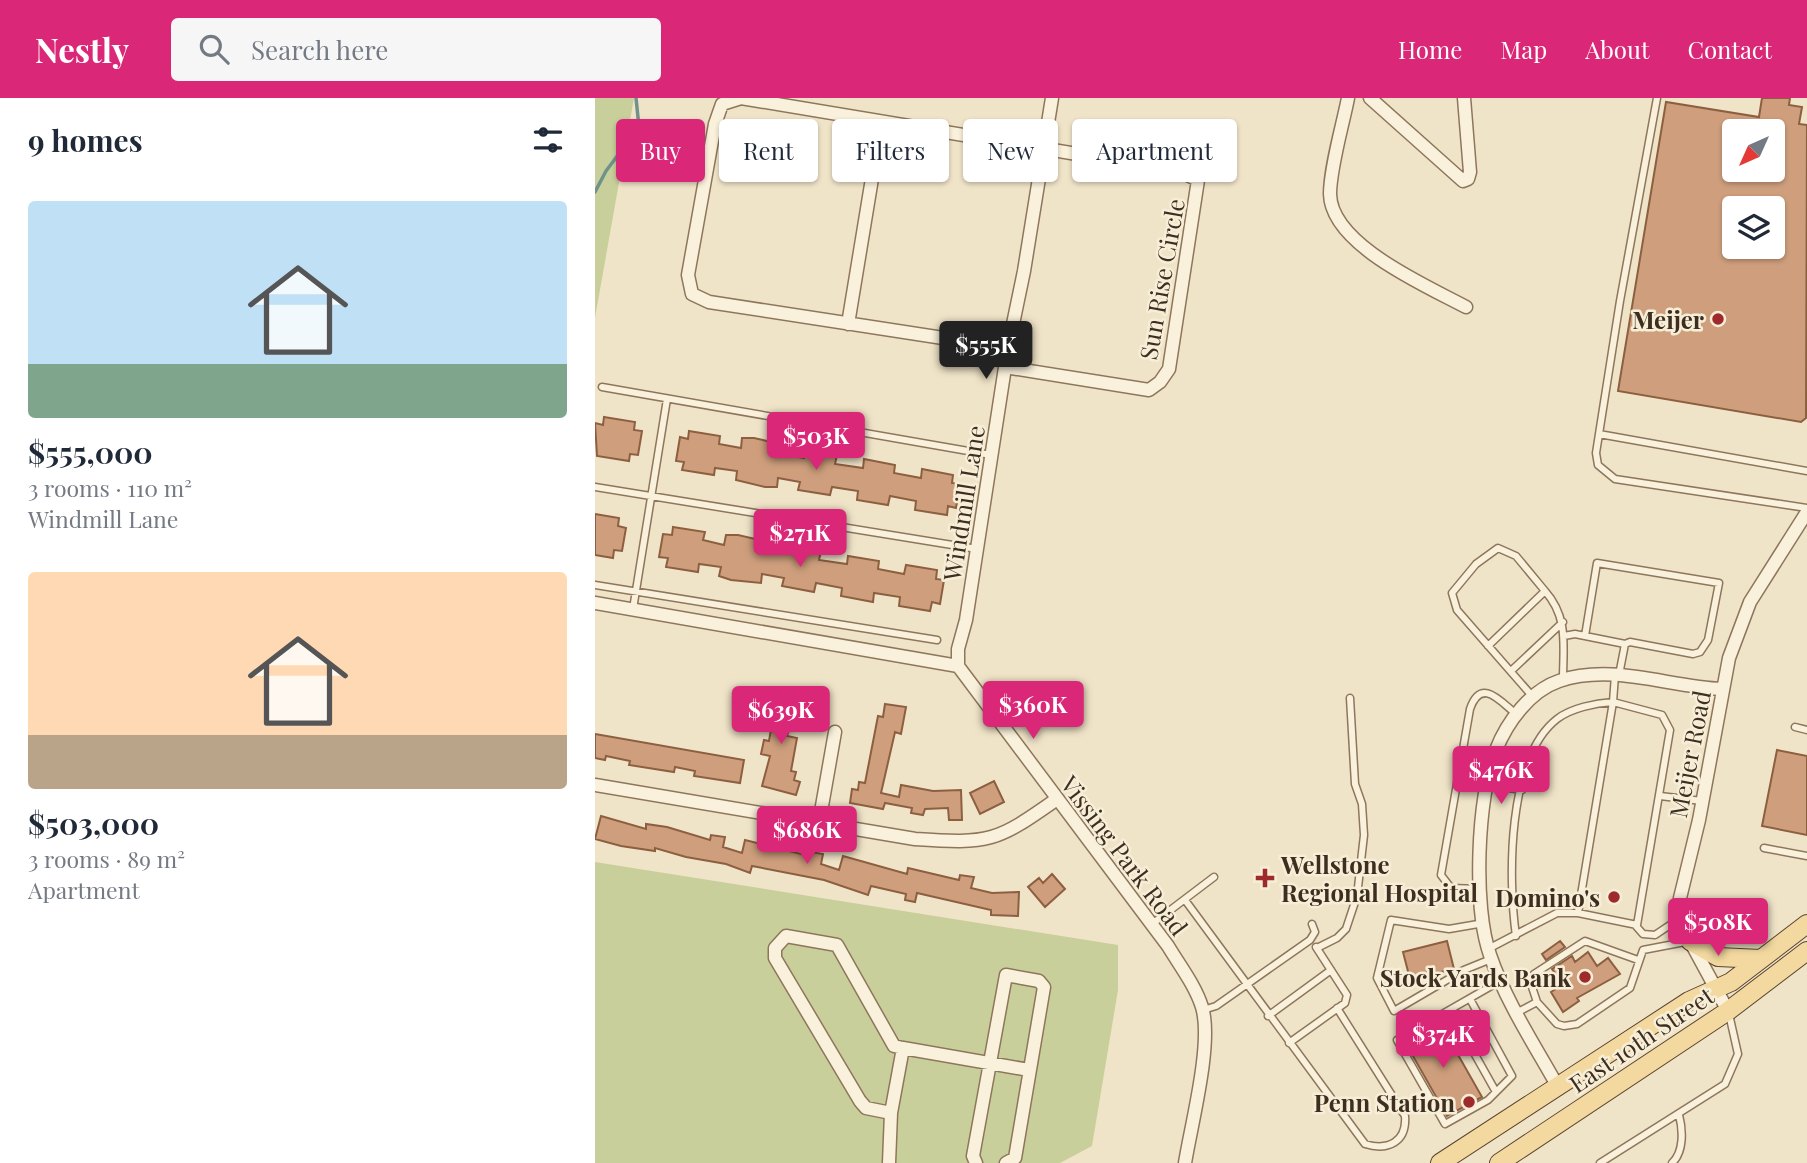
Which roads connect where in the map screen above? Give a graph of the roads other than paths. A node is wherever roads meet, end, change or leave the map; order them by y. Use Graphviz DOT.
graph roads {
  1 [pos="1052,98"];
  2 [pos="1348,98"];
  3 [pos="1370,98"];
  4 [pos="1464,98"];
  5 [pos="1657,98"];
  6 [pos="854,119"];
  7 [pos="1049,119"];
  8 [pos="1058,150"];
  9 [pos="871,182"];
  10 [pos="1039,182"];
  11 [pos="1466,307"];
  12 [pos="848,324"];
  13 [pos="1007,348"];
  14 [pos="1005,367"];
  15 [pos="602,387"];
  16 [pos="667,399"];
  17 [pos="1599,434"];
  18 [pos="993,455"];
  19 [pos="1807,471"];
  20 [pos="595,487"];
  21 [pos="650,495"];
  22 [pos="1807,510"];
  23 [pos="977,549"];
  24 [pos="595,585"];
  25 [pos="635,591"];
  26 [pos="1545,592"];
  27 [pos="595,603"];
  28 [pos="633,609"];
  29 [pos="1563,622"];
  30 [pos="1564,636"];
  31 [pos="1585,636"];
  32 [pos="937,640"];
  33 [pos="1625,644"];
  34 [pos="1488,646"];
  35 [pos="958,666"];
  36 [pos="1511,671"];
  37 [pos="1617,675"];
  38 [pos="1563,680"];
  39 [pos="1722,689"];
  40 [pos="1532,697"];
  41 [pos="1350,698"];
  42 [pos="1613,702"];
  43 [pos="1517,715"];
  44 [pos="1795,727"];
  45 [pos="1807,730"];
  46 [pos="835,732"];
  47 [pos="595,785"];
  48 [pos="1488,785"];
  49 [pos="1522,790"];
  50 [pos="1660,796"];
  51 [pos="1057,799"];
  52 [pos="1702,801"];
  53 [pos="819,823"];
  54 [pos="1765,848"];
  55 [pos="1807,856"];
  56 [pos="1214,877"];
  57 [pos="1481,890"];
  58 [pos="1185,900"];
  59 [pos="1578,914"];
  60 [pos="1682,917"];
  61 [pos="1312,923"];
  62 [pos="1484,923"];
  63 [pos="1807,924"];
  64 [pos="1150,925"];
  65 [pos="1636,926"];
  66 [pos="1647,935"];
  67 [pos="1516,936"];
  68 [pos="1310,940"];
  69 [pos="1690,941"];
  70 [pos="1317,948"];
  71 [pos="1643,950"];
  72 [pos="1807,951"];
  73 [pos="1490,954"];
  74 [pos="1761,959"];
  75 [pos="1638,960"];
  76 [pos="1332,970"];
  77 [pos="1500,981"];
  78 [pos="1248,985"];
  79 [pos="1714,990"];
  80 [pos="1470,999"];
  81 [pos="1537,1002"];
  82 [pos="1337,1008"];
  83 [pos="1203,1010"];
  84 [pos="1450,1010"];
  85 [pos="1728,1011"];
  86 [pos="1516,1013"];
  87 [pos="1268,1016"];
  88 [pos="1289,1043"];
  89 [pos="903,1048"];
  90 [pos="990,1063"];
  91 [pos="1029,1070"];
  92 [pos="1557,1087"];
  93 [pos="1496,1092"];
  94 [pos="891,1114"];
  95 [pos="1679,1115"];
  96 [pos="1614,1157"];
  97 [pos="1511,1160"];
  98 [pos="889,1163"];
  99 [pos="976,1163"];
  100 [pos="1006,1163"];
  101 [pos="1185,1163"];
  102 [pos="1440,1163"];
  103 [pos="1600,1163"];
  104 [pos="1620,1163"];
  105 [pos="1672,1163"];
  1 -- 7 [label="street, Windmill Lane"];
  2 -- 11 [label="street"];
  3 -- 4 [label="street"];
  5 -- 17 [label="lane"];
  6 -- 12 [label="street, Sun Rise Circle"];
  8 -- 14 [label="street, Sun Rise Circle"];
  9 -- 12 [label="street"];
  10 -- 13 [label="street, Windmill Lane"];
  12 -- 13 [label="street, Sun Rise Circle"];
  13 -- 14 [label="street, Windmill Lane"];
  14 -- 18 [label="street, Windmill Lane"];
  15 -- 16 [label="lane"];
  16 -- 18 [label="lane"];
  16 -- 21 [label="lane"];
  17 -- 19 [label="lane"];
  17 -- 22 [label="lane"];
  18 -- 23 [label="street, Windmill Lane"];
  20 -- 21 [label="lane"];
  21 -- 23 [label="lane"];
  21 -- 25 [label="lane"];
  22 -- 39 [label="street, Meijer Road"];
  23 -- 35 [label="street, Windmill Lane"];
  24 -- 25 [label="lane"];
  25 -- 28 [label="lane"];
  25 -- 32 [label="lane"];
  26 -- 29 [label="lane"];
  26 -- 34 [label="lane"];
  26 -- 34 [label="lane"];
  27 -- 28 [label="street"];
  28 -- 35 [label="street"];
  29 -- 30 [label="lane"];
  29 -- 36 [label="lane"];
  30 -- 31 [label="lane"];
  30 -- 38 [label="lane"];
  31 -- 33 [label="lane"];
  31 -- 33 [label="lane"];
  33 -- 37 [label="lane"];
  34 -- 36 [label="lane"];
  35 -- 51 [label="street, Vissing Park Road"];
  36 -- 40 [label="lane"];
  37 -- 38 [label="street"];
  37 -- 39 [label="street"];
  37 -- 42 [label="lane"];
  38 -- 40 [label="street"];
  39 -- 52 [label="street, Meijer Road"];
  40 -- 43 [label="street"];
  41 -- 70 [label="lane"];
  42 -- 49 [label="lane"];
  42 -- 50 [label="lane"];
  42 -- 59 [label="lane"];
  43 -- 48 [label="street"];
  43 -- 57 [label="lane"];
  44 -- 45 [label="lane"];
  46 -- 53 [label="street"];
  47 -- 53 [label="street"];
  48 -- 49 [label="lane"];
  48 -- 57 [label="street"];
  49 -- 67 [label="lane"];
  50 -- 52 [label="lane"];
  50 -- 65 [label="lane"];
  51 -- 53 [label="street"];
  51 -- 64 [label="street, Vissing Park Road"];
  52 -- 60 [label="street, Meijer Road"];
  54 -- 55 [label="lane"];
  56 -- 58 [label="lane"];
  57 -- 62 [label="street"];
  58 -- 64 [label="lane"];
  58 -- 78 [label="lane"];
  59 -- 65 [label="lane"];
  59 -- 67 [label="lane"];
  60 -- 66 [label="lane"];
  60 -- 69 [label="street, Meijer Road"];
  61 -- 68 [label="lane"];
  62 -- 73 [label="street"];
  62 -- 73 [label="lane"];
  63 -- 74 [label="main road, East 10th Street"];
  64 -- 83 [label="street, Vissing Park Road"];
  65 -- 66 [label="lane"];
  66 -- 71 [label="lane"];
  67 -- 73 [label="lane"];
  68 -- 70 [label="lane"];
  68 -- 78 [label="lane"];
  69 -- 71 [label="lane"];
  69 -- 74 [label="main road"];
  69 -- 79 [label="street, Meijer Road"];
  70 -- 76 [label="lane"];
  71 -- 75 [label="lane"];
  72 -- 85 [label="main road, East 10th Street"];
  73 -- 77 [label="street"];
  74 -- 79 [label="main road, East 10th Street"];
  75 -- 81 [label="lane"];
  75 -- 81 [label="lane"];
  76 -- 82 [label="lane"];
  76 -- 87 [label="lane"];
  77 -- 80 [label="lane"];
  77 -- 86 [label="street"];
  78 -- 83 [label="lane"];
  78 -- 87 [label="lane"];
  79 -- 85 [label="street, Meijer Road"];
  79 -- 92 [label="main road, East 10th Street"];
  80 -- 84 [label="lane"];
  80 -- 93 [label="lane"];
  81 -- 86 [label="lane"];
  82 -- 88 [label="lane"];
  82 -- 88 [label="lane"];
  83 -- 101 [label="street, Vissing Park Road"];
  84 -- 93 [label="lane"];
  84 -- 93 [label="lane"];
  85 -- 95 [label="lane"];
  85 -- 97 [label="main road, East 10th Street"];
  86 -- 92 [label="street"];
  87 -- 88 [label="lane"];
  89 -- 90 [label="street"];
  89 -- 94 [label="street"];
  89 -- 94 [label="street"];
  90 -- 91 [label="street"];
  90 -- 91 [label="street"];
  90 -- 99 [label="street"];
  91 -- 100 [label="street"];
  92 -- 102 [label="main road, East 10th Street"];
  94 -- 98 [label="street"];
  95 -- 96 [label="lane"];
  95 -- 105 [label="lane"];
  96 -- 103 [label="lane"];
  96 -- 104 [label="lane"];
}
